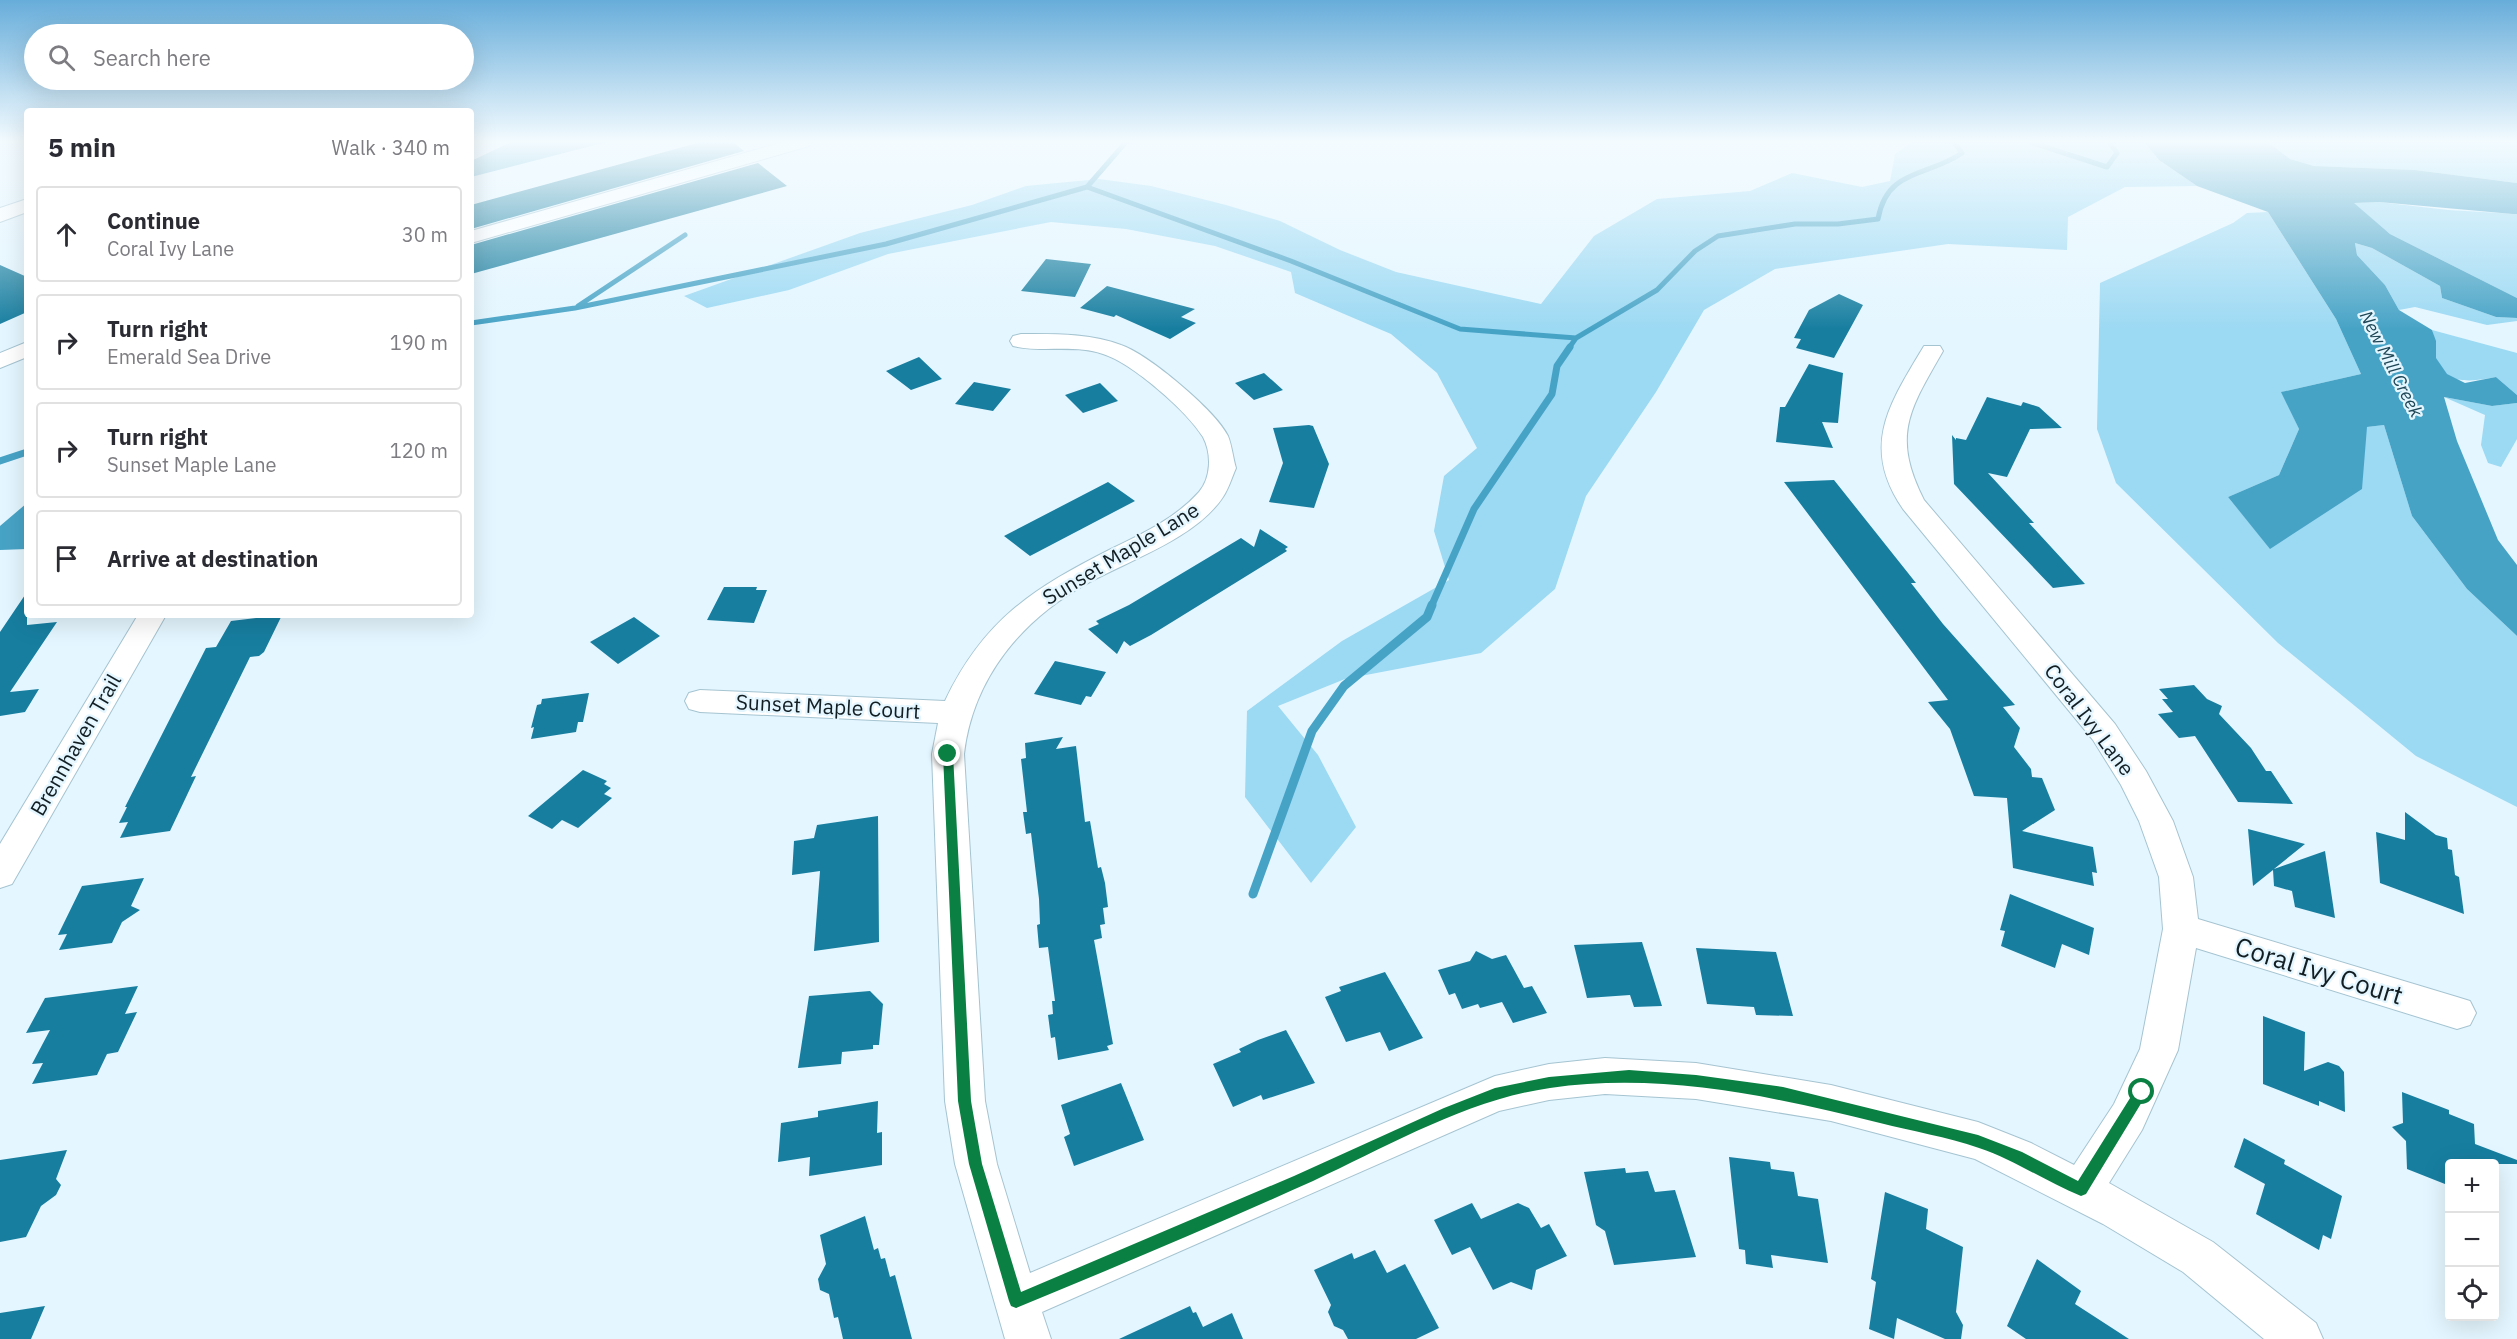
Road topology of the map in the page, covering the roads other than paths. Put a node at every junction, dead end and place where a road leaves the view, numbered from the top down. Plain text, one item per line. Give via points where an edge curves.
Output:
1 (585, 204) edge
2 (24, 205) edge
3 (0, 215) edge
4 (474, 236) edge
5 (1021, 341) dead end
6 (24, 350) edge
7 (1932, 351) dead end
8 (0, 361) edge
9 (150, 618) edge
10 (700, 701) dead end
11 (955, 712) junction
12 (0, 874) edge
13 (2181, 929) junction
14 (2457, 1013) dead end
15 (2081, 1190) junction
16 (1016, 1301) junction
17 (1028, 1339) edge
18 (2300, 1339) edge

1 - 4 street
2 - 3 street
5 - 11 street, Sunset Maple Lane via 1094,345 1122,352 1210,427 1223,449 1224,473 1212,497 1187,518 1050,594 1017,622 976,673
6 - 8 street
7 - 13 street, Coral Ivy Lane via 1894,423 1891,441 1899,482 1912,503 2104,732 2135,780 2156,821 2176,878
9 - 12 street, Brennhaven Trail
10 - 11 street, Sunset Maple Court
11 - 16 street, Sunset Maple Lane via 948,754 965,1101 976,1164
13 - 14 street, Coral Ivy Court
13 - 15 street, Coral Ivy Lane via 2159,1050 2128,1117
15 - 16 street via 1978,1141 1831,1103 1696,1081 1605,1076 1495,1094
15 - 18 street via 2198,1257
16 - 17 street, Sunset Maple Lane

